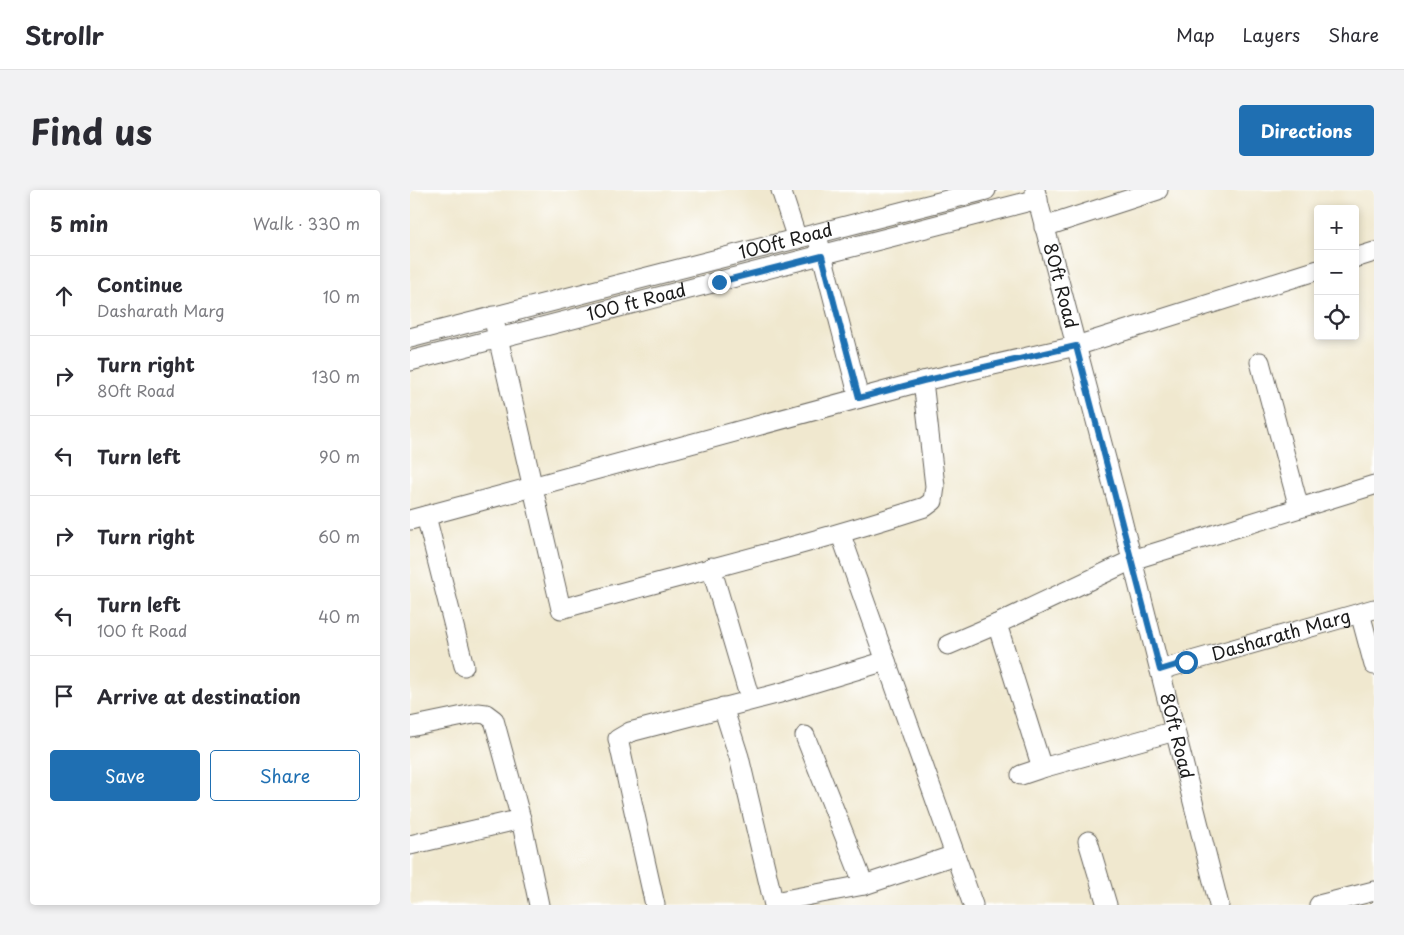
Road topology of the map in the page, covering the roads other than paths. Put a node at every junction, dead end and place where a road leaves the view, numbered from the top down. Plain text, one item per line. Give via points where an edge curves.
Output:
1 (781, 190) edge
2 (986, 190) edge
3 (1149, 191) edge
4 (1037, 194) edge
5 (931, 197) edge
6 (1044, 227) junction
7 (817, 234) junction
8 (798, 239) junction
9 (1374, 252) edge
10 (822, 256) junction
11 (1359, 257) edge
12 (1314, 271) edge
13 (493, 316) junction
14 (410, 338) edge
15 (498, 338) junction
16 (1076, 346) junction
17 (410, 361) edge
18 (1260, 362) dead end
19 (923, 381) junction
20 (859, 398) junction
21 (1374, 485) edge
22 (532, 488) junction
23 (1299, 508) junction
24 (418, 518) edge
25 (841, 535) junction
26 (1132, 560) junction
27 (711, 567) junction
28 (1367, 612) edge
29 (997, 624) junction
30 (948, 645) dead end
31 (886, 661) junction
32 (1374, 665) edge
33 (464, 666) dead end
34 (1160, 670) junction
35 (750, 699) junction
36 (723, 707) junction
37 (410, 727) edge
38 (1175, 731) junction
39 (805, 736) dead end
40 (1042, 768) junction
41 (1021, 775) dead end
42 (521, 819) junction
43 (1088, 840) dead end
44 (410, 845) edge
45 (955, 855) junction
46 (864, 885) junction
47 (1374, 891) edge
48 (774, 904) edge
49 (539, 905) edge
50 (655, 905) edge
51 (974, 905) edge
52 (1107, 905) edge
53 (1219, 905) edge
54 (1318, 905) edge

1 - 8 street
2 - 5 street, 100ft Road
3 - 6 street
4 - 6 street, 80ft Road
4 - 10 street, 100 ft Road
5 - 7 street, 100ft Road
6 - 16 street, 80ft Road
7 - 8 street, 100ft Road
7 - 10 street
8 - 13 street, 100ft Road
9 - 11 street
10 - 15 street, 100 ft Road
10 - 20 street
12 - 16 street
13 - 14 street, 100ft Road
13 - 15 street
15 - 17 street, 100 ft Road
15 - 22 street
16 - 19 street
16 - 26 street, 80ft Road
18 - 23 street
19 - 20 street
19 - 25 street via 935,486 933,501 925,508
20 - 22 street
21 - 23 street
22 - 24 street
22 - 27 street via 561,609
23 - 26 street
24 - 33 street
25 - 27 street
25 - 31 street
26 - 29 street
26 - 34 street, 80ft Road
27 - 35 street
28 - 32 street
28 - 34 street, Dasharath Marg
29 - 30 street
29 - 40 street
31 - 35 street
31 - 45 street
34 - 38 street, 80ft Road
35 - 36 street
36 - 48 street via 739,756
36 - 50 street via 630,732 618,739
37 - 42 street via 478,713 494,720
38 - 40 street
38 - 53 street, 80ft Road
39 - 46 street
40 - 41 street
42 - 44 street
42 - 49 street
43 - 52 street
45 - 46 street
45 - 51 street
46 - 48 street
47 - 54 street

